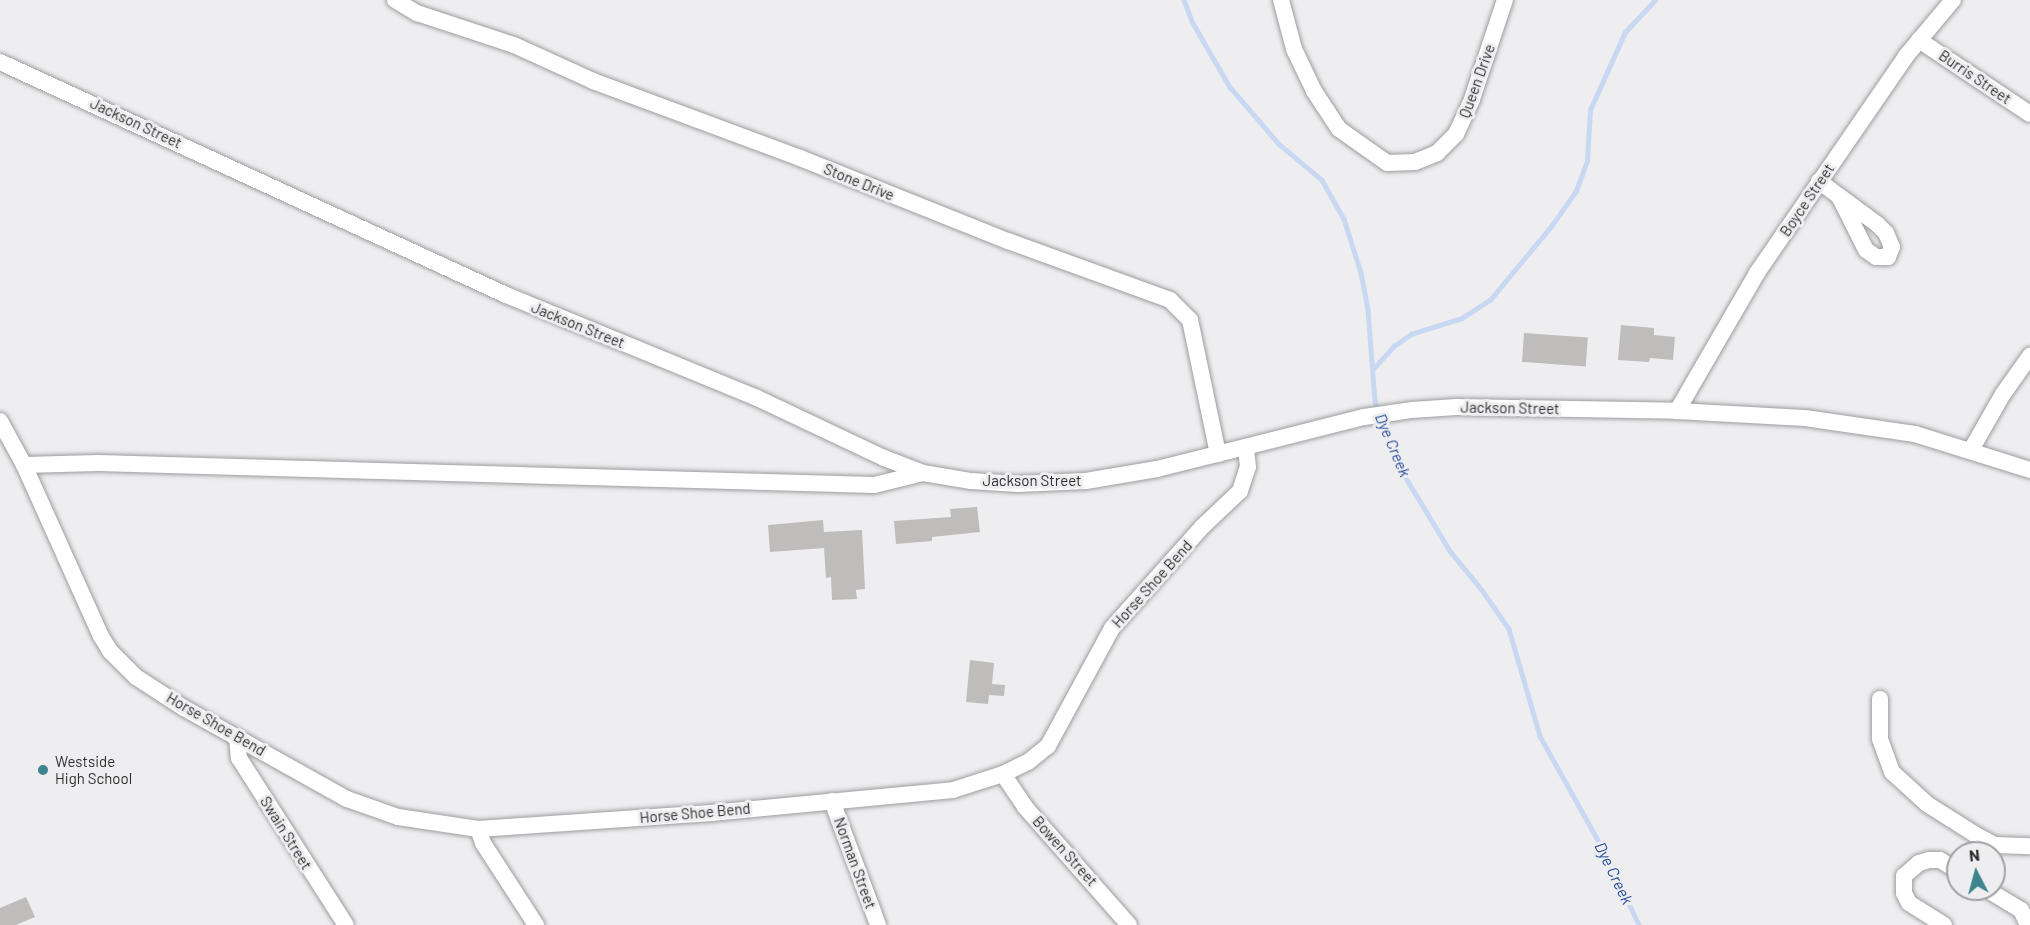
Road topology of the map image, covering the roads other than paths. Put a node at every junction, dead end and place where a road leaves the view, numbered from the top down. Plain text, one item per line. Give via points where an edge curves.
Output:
1 (395, 0) edge
2 (1281, 0) edge
3 (1505, 0) edge
4 (1953, 0) edge
5 (1919, 40) junction
6 (0, 62) edge
7 (2030, 114) edge
8 (1819, 181) junction
9 (1839, 196) dead end
10 (2030, 356) edge
11 (1677, 411) junction
12 (0, 421) edge
13 (1246, 447) junction
14 (1971, 450) junction
15 (1218, 454) junction
16 (24, 465) junction
17 (2030, 470) edge
18 (923, 473) junction
19 (1880, 699) dead end
20 (237, 737) junction
21 (1003, 774) junction
22 (832, 801) junction
23 (478, 829) junction
24 (2030, 846) edge
25 (1946, 864) edge
26 (2006, 901) edge
27 (345, 925) edge
28 (536, 925) edge
29 (878, 925) edge
30 (1129, 925) edge
31 (1944, 925) edge
32 (2028, 925) edge

1 - 15 street, Stone Drive via 417,13 514,45 593,81 1170,300 1190,320
2 - 3 street, Queen Drive via 1294,49 1314,91 1340,129 1387,163 1415,162 1437,153 1456,134 1472,99
4 - 5 street, Boyce Street
5 - 7 street, Burris Street
5 - 8 street, Boyce Street
6 - 18 street, Jackson Street via 506,295 755,397
8 - 9 street
8 - 11 street, Boyce Street via 1757,273
10 - 14 street
11 - 13 street, Jackson Street via 1529,407 1412,410 1364,417
11 - 14 street, Jackson Street via 1854,423
12 - 16 street, Horse Shoe Bend
13 - 15 street, Jackson Street
13 - 21 street, Horse Shoe Bend via 1248,467 1240,491 1202,527 1112,628 1048,746 1028,762
14 - 17 street, Jackson Street
15 - 18 street, Jackson Street via 1086,481 1018,484
16 - 18 street via 98,463 874,485
16 - 20 street, Horse Shoe Bend via 110,651 136,677
19 - 24 street via 1880,739 1892,771 1927,804 1976,835 1995,845
20 - 23 street, Horse Shoe Bend via 347,799 398,817
20 - 27 street, Swain Street via 239,758
21 - 22 street, Horse Shoe Bend via 953,790
21 - 30 street, Bowen Street via 1025,807
22 - 23 street, Horse Shoe Bend
22 - 29 street, Norman Street
23 - 28 street
25 - 31 street via 1929,860 1904,876 1904,893 1909,903
26 - 32 street via 2021,910

